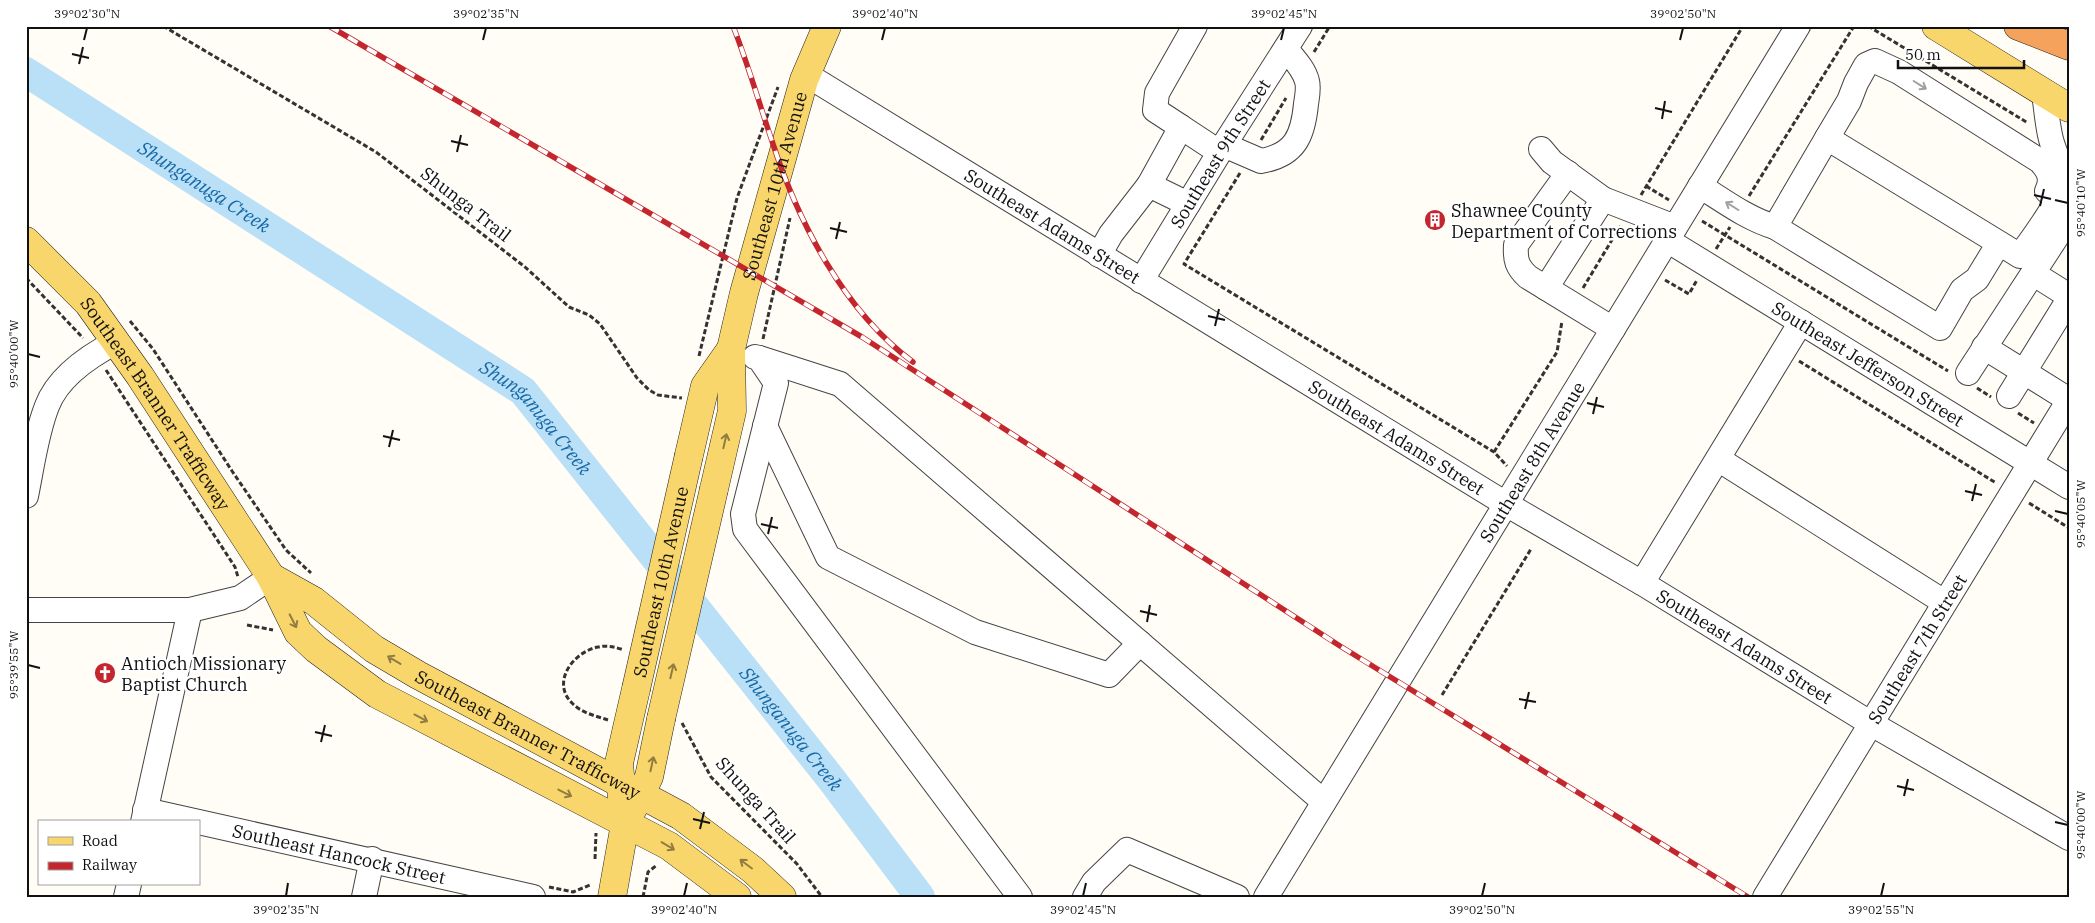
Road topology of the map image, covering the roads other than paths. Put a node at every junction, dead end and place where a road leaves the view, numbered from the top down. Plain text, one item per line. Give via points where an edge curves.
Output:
1 (827, 26) edge
2 (1195, 26) edge
3 (1300, 26) edge
4 (1798, 26) edge
5 (1936, 26) edge
6 (2018, 26) edge
7 (2069, 46) edge
8 (1286, 49) junction
9 (807, 75) junction
10 (2044, 93) junction
11 (2069, 108) edge
12 (1181, 127) junction
13 (1827, 138) junction
14 (1221, 149) junction
15 (1541, 149) dead end
16 (1568, 173) junction
17 (1149, 185) junction
18 (1700, 186) junction
19 (1603, 199) junction
20 (1188, 204) junction
21 (2069, 218) edge
22 (2045, 219) junction
23 (1676, 226) junction
24 (1775, 227) junction
25 (26, 241) edge
26 (1999, 243) junction
27 (1099, 255) junction
28 (2034, 274) junction
29 (1141, 281) junction
30 (1546, 288) junction
31 (2069, 298) edge
32 (1801, 322) junction
33 (1613, 329) junction
34 (113, 338) junction
35 (1984, 347) junction
36 (731, 349) junction
37 (759, 358) junction
38 (2024, 372) junction
39 (1965, 378) road end
40 (2069, 400) edge
41 (2007, 403) road end
42 (765, 426) junction
43 (1718, 459) junction
44 (2030, 464) junction
45 (2069, 487) edge
46 (26, 496) edge
47 (1506, 504) junction
48 (271, 577) junction
49 (1642, 584) junction
50 (1944, 602) junction
51 (26, 610) edge
52 (190, 610) junction
53 (1140, 643) junction
54 (1870, 723) junction
55 (631, 789) junction
56 (1324, 802) junction
57 (144, 816) edge
58 (165, 820) edge
59 (624, 824) junction
60 (200, 827) edge
61 (2069, 838) edge
62 (372, 860) junction
63 (491, 892) edge
64 (528, 896) edge
65 (364, 897) edge
66 (612, 897) edge
67 (738, 897) edge
68 (782, 897) edge
69 (1020, 897) edge
70 (1085, 897) edge
71 (1237, 897) edge
72 (1266, 897) edge
73 (1765, 897) edge

1 - 9 main road, Southeast 10th Avenue
2 - 12 street via 1156,93 1154,102 1155,110
3 - 8 street, Southeast 9th Street
4 - 18 street, Southeast 8th Avenue
5 - 10 main road
6 - 7 highway
8 - 14 street, Southeast 9th Street
8 - 14 street via 1308,83 1304,125 1295,142 1285,154 1261,161
9 - 27 street, Southeast Adams Street
9 - 36 main road, Southeast 10th Avenue via 780,162
10 - 11 main road
10 - 22 street via 2050,137 2062,181 2062,189
12 - 14 street
12 - 17 street
13 -> 22 street via 1866,65 1875,61 1899,72 2040,161 2049,171 2050,184 2042,201
13 - 24 street
13 - 26 street
14 - 20 street, Southeast 9th Street
15 - 16 street, Southeast Jefferson Street
16 - 19 street, Southeast Jefferson Street
16 - 30 street via 1516,245 1515,258 1521,271
17 - 20 street
17 - 27 street
18 - 23 street, Southeast 8th Avenue
24 -> 18 street via 1740,211
19 - 23 street, Southeast Jefferson Street
19 - 30 street
20 - 29 street, Southeast 9th Street
21 - 28 street
22 - 26 street via 2020,256
23 - 32 street, Southeast Jefferson Street via 1707,265
23 - 33 street, Southeast 8th Avenue
24 - 26 street via 1940,328 1962,290 1977,279
25 - 34 main road, Southeast Branner Trafficway via 88,303
27 - 29 street, Southeast Adams Street
28 - 31 street
28 - 35 street
29 - 47 street, Southeast Adams Street
30 - 33 street
31 - 38 street
32 - 43 street
32 - 44 street, Southeast Jefferson Street
33 - 47 street, Southeast 8th Avenue
34 - 46 street via 65,379 47,405
34 - 48 main road, Southeast Branner Trafficway
35 - 38 street
35 - 39 street
36 - 37 street
55 -> 36 main road, Southeast 10th Avenue, bridge via 648,777 670,718 732,411
36 - 55 main road, Southeast 10th Avenue, bridge via 705,386 689,455 619,763
37 - 42 street via 776,383
37 - 53 street via 840,384
38 - 40 street
38 - 41 street
40 - 44 street, Southeast 7th Street
42 - 53 street via 828,557 975,632 1109,675
42 - 69 street via 743,514 749,537
43 - 49 street
43 - 50 street
44 - 45 street, Southeast Jefferson Street
44 - 50 street, Southeast 7th Street
47 - 49 street, Southeast Adams Street
47 - 56 street, Southeast 8th Avenue
48 - 52 street via 240,598
55 -> 48 main road, Southeast Branner Trafficway via 418,675 360,638 314,601
48 -> 59 main road, Southeast Branner Trafficway via 298,632 356,680
49 - 54 street, Southeast Adams Street
50 - 54 street, Southeast 7th Street
51 - 52 street
52 - 57 street
53 - 56 street
54 - 61 street, Southeast Adams Street
54 - 73 street, Southeast 7th Street
55 - 59 main road, Southeast 10th Avenue
68 -> 55 main road, Southeast Branner Trafficway via 753,870 681,816
56 - 72 street, Southeast 8th Avenue
57 - 58 street, Southeast Hancock Street
59 - 66 main road, Southeast 10th Avenue
59 -> 67 main road, Southeast Branner Trafficway via 669,846
60 - 62 street, Southeast Hancock Street
62 - 63 street, Southeast Hancock Street
62 - 65 street
63 - 64 street, Southeast Hancock Street
70 - 71 street via 1094,882 1127,850

